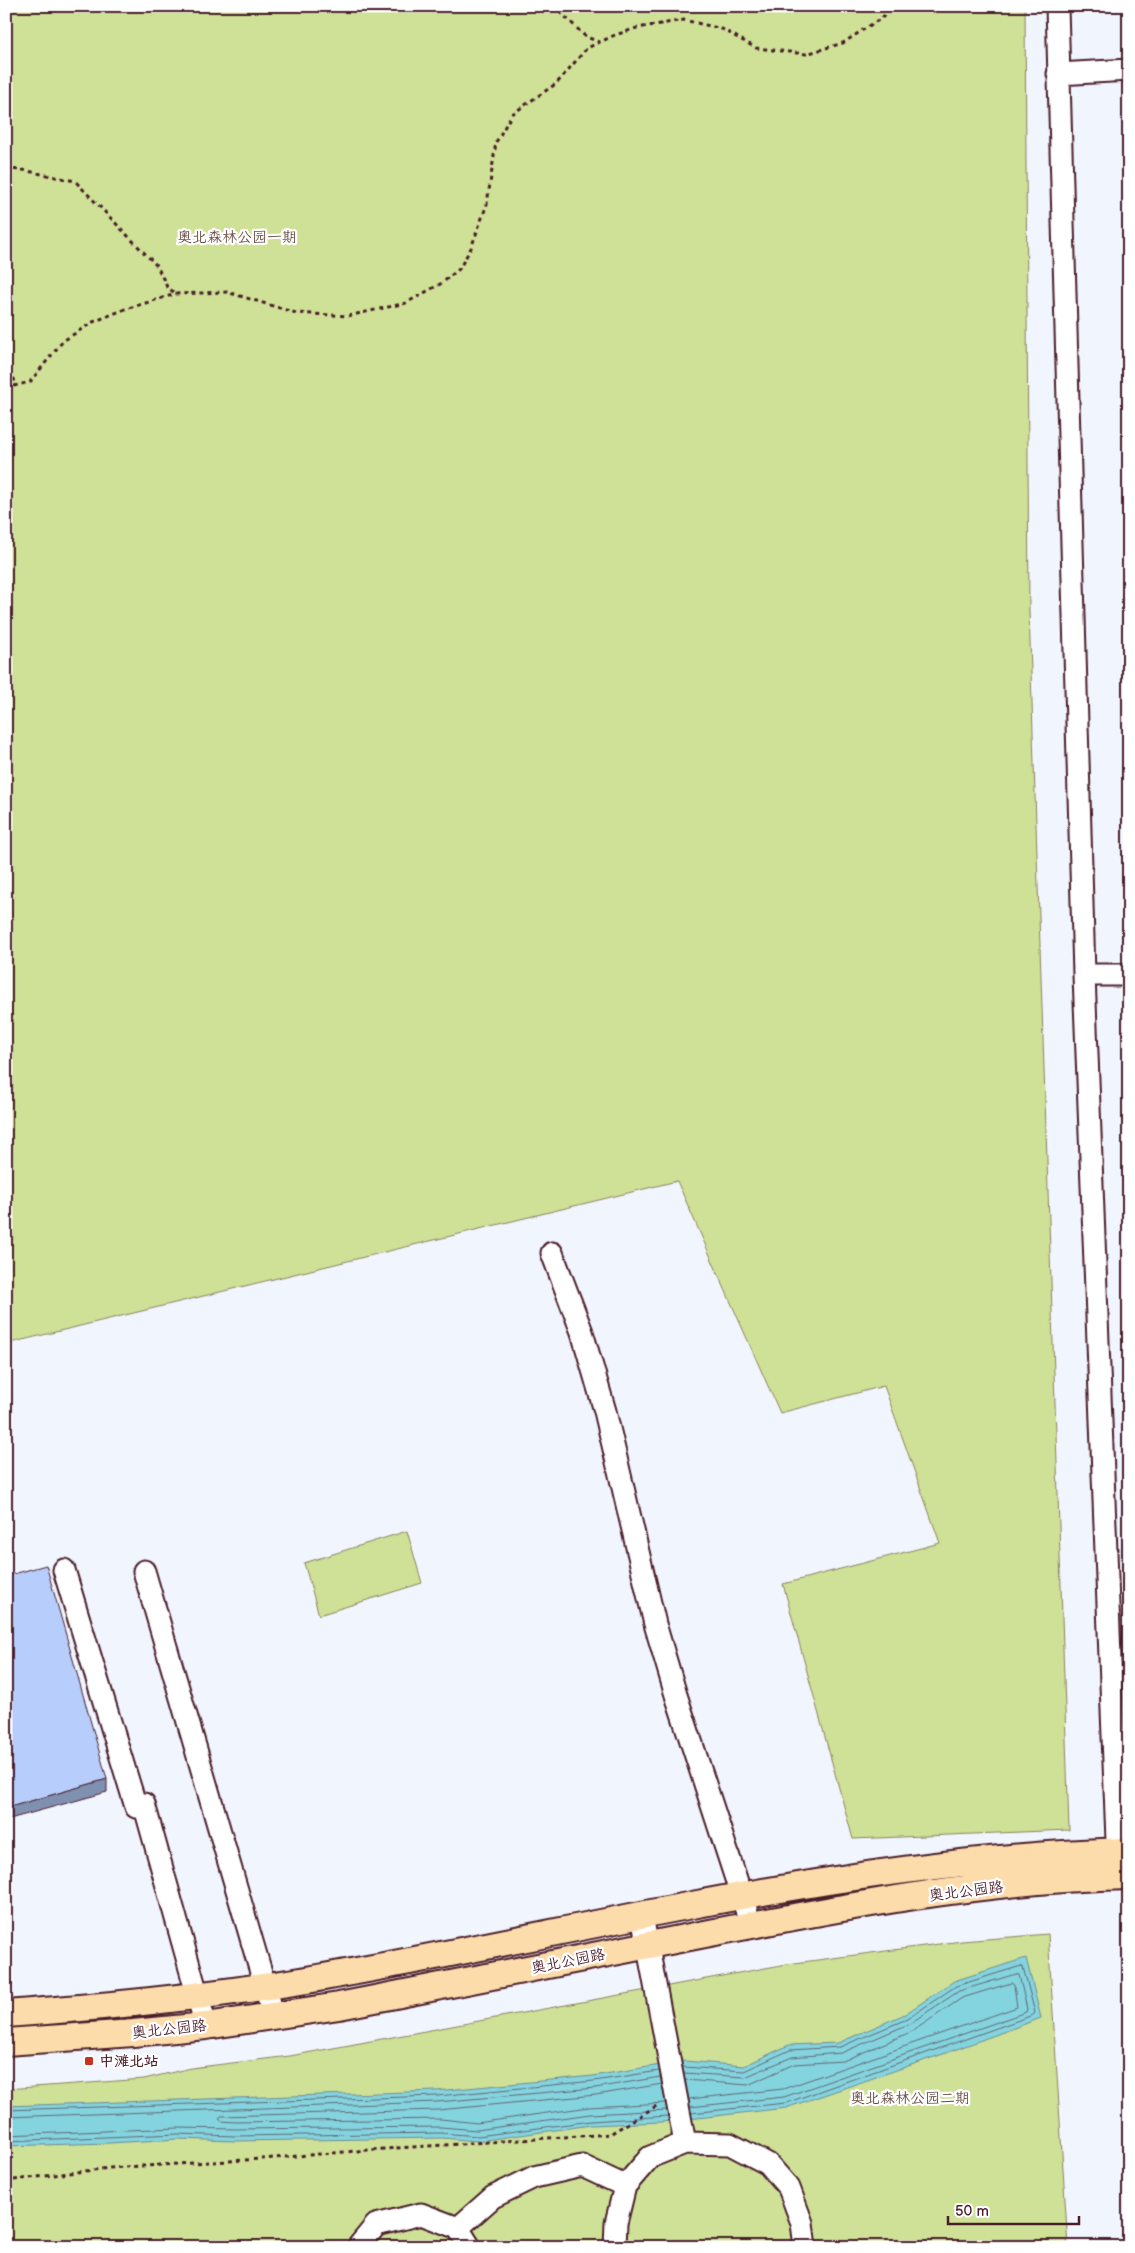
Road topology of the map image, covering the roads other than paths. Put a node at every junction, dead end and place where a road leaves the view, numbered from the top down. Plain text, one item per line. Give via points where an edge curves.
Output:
1 (1056, 6) edge
2 (1129, 70) edge
3 (1058, 74) junction
4 (1084, 974) junction
5 (1129, 974) edge
6 (552, 1253) dead end
7 (64, 1570) dead end
8 (144, 1571) dead end
9 (1124, 1864) edge
10 (742, 1897) junction
11 (642, 1916) junction
12 (751, 1925) junction
13 (648, 1946) junction
14 (266, 1986) junction
15 (198, 1996) junction
16 (6, 2014) edge
17 (274, 2017) junction
18 (206, 2026) junction
19 (6, 2042) edge
20 (685, 2143) junction
21 (625, 2186) junction
22 (458, 2228) junction
23 (358, 2247) edge
24 (470, 2247) edge
25 (615, 2247) edge
26 (805, 2247) edge

1 - 3 street
2 - 3 street
3 - 4 street
4 - 5 street
4 - 9 street
6 - 10 street via 582,1332 658,1632
7 - 15 street via 136,1807 144,1804
8 - 14 street
9 - 10 main road, 奥北公园路 via 973,1862
9 - 12 main road, 奥北公园路 via 1044,1881 912,1898
10 - 11 main road, 奥北公园路
10 - 12 street
11 - 13 street
11 - 14 main road, 奥北公园路
12 - 13 main road, 奥北公园路
13 - 17 main road, 奥北公园路
13 - 20 street
14 - 15 main road, 奥北公园路
14 - 17 street
15 - 16 main road, 奥北公园路
15 - 18 street
17 - 18 main road, 奥北公园路
18 - 19 main road, 奥北公园路
20 - 21 street via 650,2157
20 - 26 street via 730,2144 768,2164 789,2188 802,2223
21 - 22 street via 582,2166 534,2177 493,2197
21 - 25 street via 616,2222
22 - 23 street via 421,2214 376,2225
22 - 24 street

